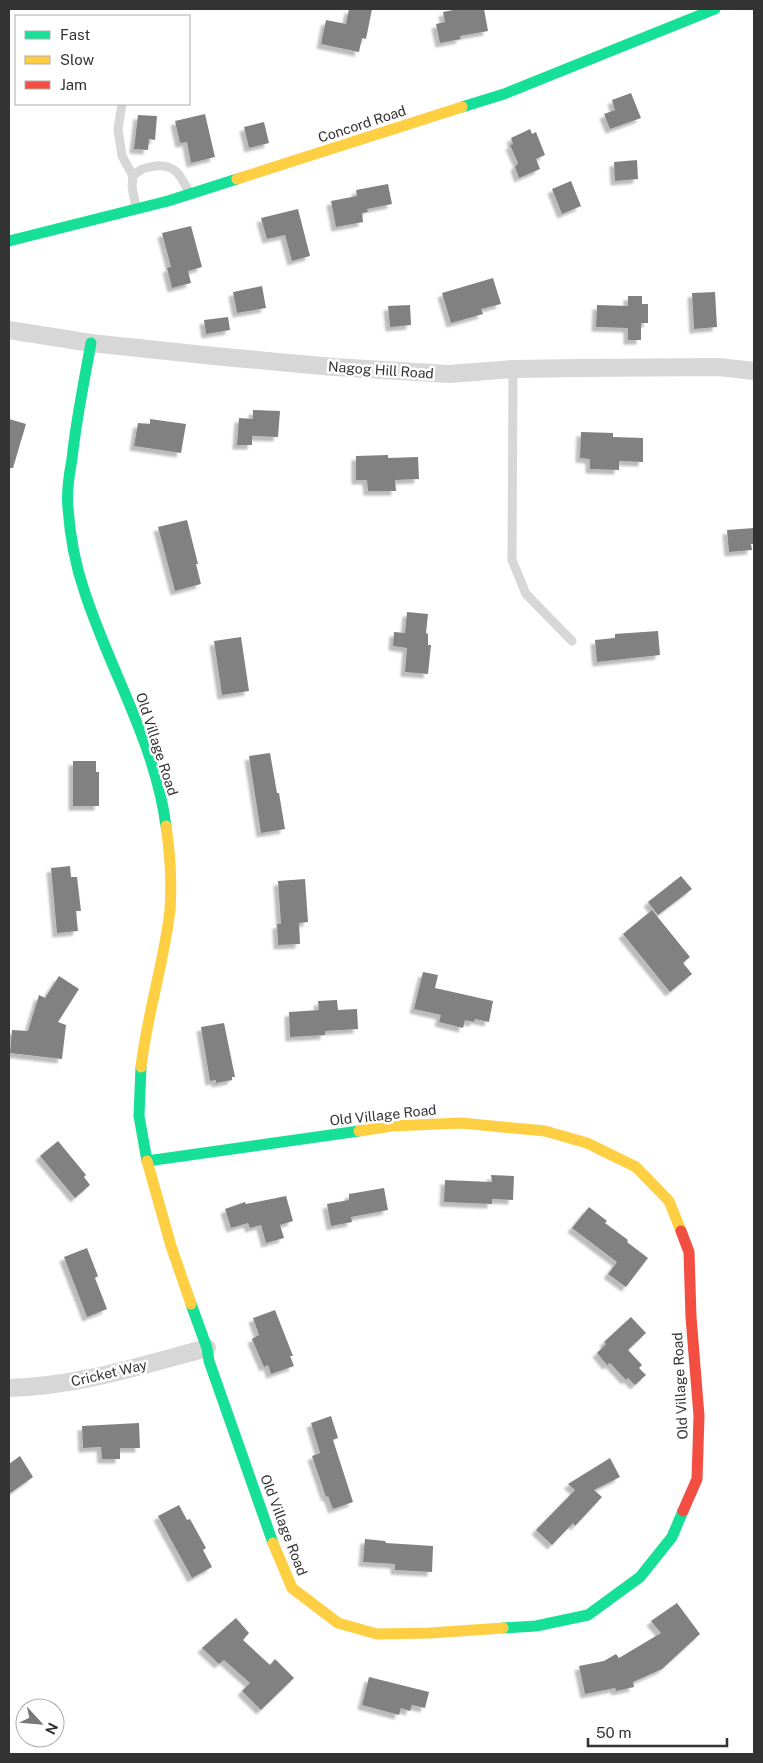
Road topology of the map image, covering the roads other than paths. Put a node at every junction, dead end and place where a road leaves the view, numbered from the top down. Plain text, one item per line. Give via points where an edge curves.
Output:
1 (715, 9) edge
2 (122, 105) edge
3 (133, 176) junction
4 (190, 194) junction
5 (136, 209) junction
6 (9, 241) edge
7 (9, 330) edge
8 (91, 343) junction
9 (513, 370) junction
10 (754, 371) edge
11 (572, 641) dead end
12 (147, 1161) junction
13 (207, 1348) junction
14 (9, 1388) edge

1 - 4 street, Concord Road via 504,94
2 - 3 lane via 118,129 122,156
3 - 4 lane via 143,168 171,167 180,175
3 - 5 lane
4 - 5 street, Concord Road
5 - 6 street, Concord Road
7 - 8 street, Nagog Hill Road
8 - 9 street, Nagog Hill Road via 344,368 449,374
8 - 12 street, Old Village Road via 76,417 69,479 72,538 83,587 140,730 167,828 170,907 139,1068 141,1141
9 - 10 street, Nagog Hill Road via 719,367
9 - 11 lane via 512,560 526,594
12 - 13 street, Old Village Road via 171,1246
12 - 13 street, Old Village Road via 392,1126 461,1123 545,1131 586,1143 636,1167 669,1202 689,1252 699,1416 697,1479 672,1537 640,1577 588,1615 536,1626 376,1634 338,1623 292,1588 250,1482
13 - 14 street, Cricket Way via 71,1383

